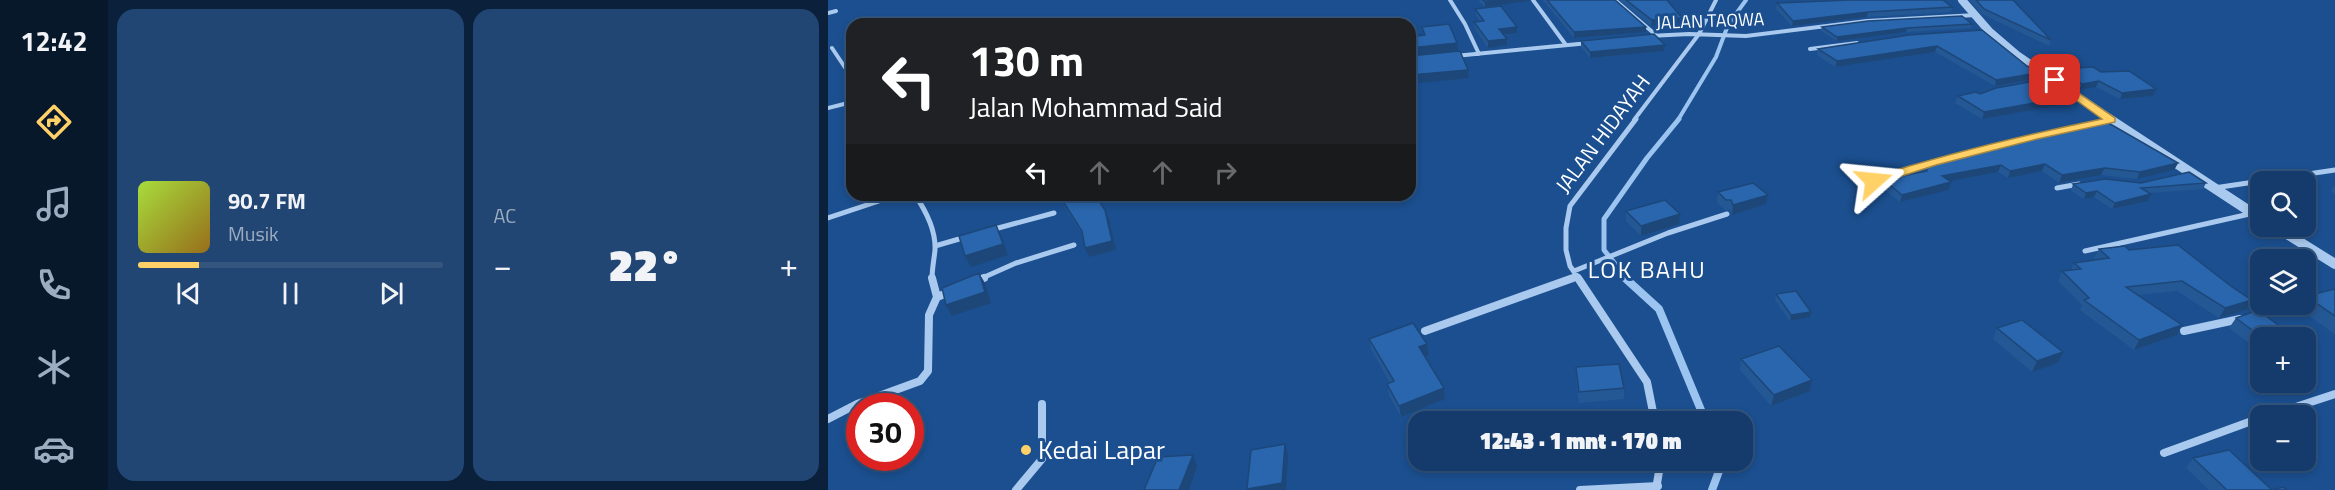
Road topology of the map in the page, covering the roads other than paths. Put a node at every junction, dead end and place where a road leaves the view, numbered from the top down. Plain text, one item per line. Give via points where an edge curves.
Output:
1 (1450, 0) edge
2 (1533, 0) edge
3 (1615, 0) edge
4 (1716, 0) edge
5 (1962, 0) edge
6 (836, 11) dead end
7 (828, 13) edge
8 (1976, 15) junction
9 (1989, 31) junction
10 (1978, 32) edge
11 (1699, 34) junction
12 (1656, 35) junction
13 (1643, 37) edge
14 (1599, 42) edge
15 (1864, 42) edge
16 (1566, 45) junction
17 (832, 48) dead end
18 (1810, 49) dead end
19 (1479, 54) junction
20 (1444, 57) edge
21 (846, 69) edge
22 (2055, 80) junction
23 (2043, 82) edge
24 (846, 104) edge
25 (828, 108) edge
26 (2111, 120) junction
27 (2100, 123) edge
28 (2079, 127) edge
29 (2335, 170) edge
30 (2188, 172) junction
31 (2178, 174) edge
32 (1874, 181) dead end
33 (2091, 182) edge
34 (2057, 188) dead end
35 (2213, 188) junction
36 (879, 201) edge
37 (918, 201) edge
38 (2250, 212) edge
39 (1054, 213) dead end
40 (1727, 214) dead end
41 (2250, 217) edge
42 (828, 218) edge
43 (2292, 237) edge
44 (1074, 245) dead end
45 (935, 246) junction
46 (2085, 251) dead end
47 (2335, 264) edge
48 (1575, 273) junction
49 (967, 284) edge
50 (957, 289) edge
51 (937, 297) junction
52 (2251, 315) edge
53 (1425, 330) dead end
54 (2184, 332) edge
55 (2335, 394) edge
56 (1042, 404) dead end
57 (2302, 405) edge
58 (1653, 411) edge
59 (828, 419) edge
60 (2250, 422) edge
61 (2164, 453) dead end
62 (1659, 471) edge
63 (1657, 488) edge
64 (1016, 490) edge
65 (1580, 490) edge

1 - 19 street
2 - 16 street
3 - 12 street
4 - 11 street, JALAN HIDAYAH
5 - 8 street
6 - 7 street
8 - 9 street
8 - 11 street, JALAN TAQWA via 1866,21 1734,36
9 - 10 street
9 - 22 street
11 - 12 street, JALAN TAQWA
11 - 48 street, JALAN HIDAYAH via 1570,206 1564,248
12 - 13 street, JALAN TAQWA
14 - 16 street
15 - 18 street
16 - 19 street
17 - 21 street
19 - 20 street
22 - 23 street
22 - 26 street
24 - 25 street
26 - 27 street
26 - 30 street
28 - 32 street
29 - 35 street
30 - 31 street
30 - 35 street
33 - 34 street
35 - 38 street
36 - 42 street
37 - 45 street via 931,224
39 - 45 street
40 - 48 street via 1659,234
41 - 46 street
43 - 47 street
44 - 49 street
45 - 51 street via 930,279
48 - 53 street
48 - 58 street, JALAN HIDAYAH via 1647,382
50 - 51 street
51 - 59 street via 929,315 928,371 920,381
52 - 54 street
55 - 57 street
56 - 64 street via 1042,459
60 - 61 street
62 - 63 street
63 - 65 street

